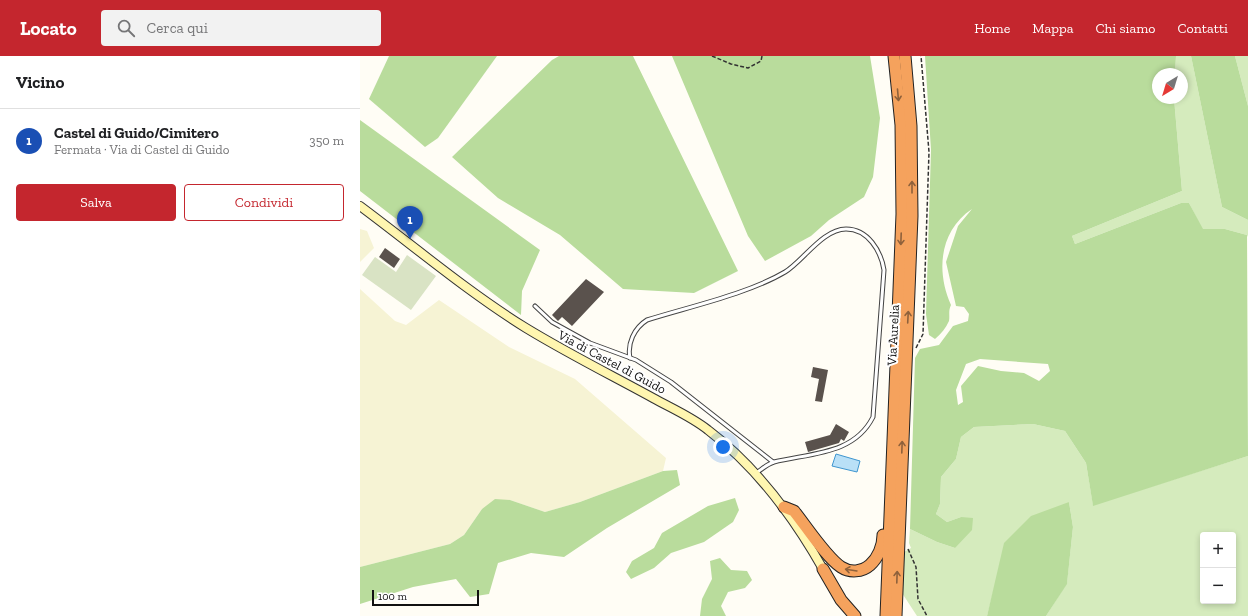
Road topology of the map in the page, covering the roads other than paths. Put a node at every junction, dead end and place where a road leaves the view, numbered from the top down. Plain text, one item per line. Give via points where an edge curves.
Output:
1 (894, 56) edge
2 (905, 56) edge
3 (360, 206) edge
4 (535, 306) dead end
5 (630, 358) junction
6 (895, 370) junction
7 (773, 462) junction
8 (756, 473) junction
9 (784, 507) junction
10 (823, 569) junction
11 (843, 616) edge
12 (855, 616) edge
13 (886, 616) edge
14 (896, 616) edge

1 -> 6 highway, Via Aurelia via 902,160
14 -> 2 highway, Via Aurelia via 912,216 911,126
3 - 8 street, Via di Castel di Guido via 510,318 708,429
4 - 5 lane via 552,322 590,343
5 - 7 lane via 671,382
5 - 7 lane via 629,344 641,323 750,288 781,274 836,231 847,229 863,234 879,252 884,270 873,417 861,435 848,444 811,456
6 -> 9 highway via 890,380 883,541 876,557 866,568 858,571 842,567 833,560 794,511
6 - 13 highway, Via Aurelia
7 - 8 lane
8 - 9 street, Via di Castel di Guido
9 - 10 street, Via di Castel di Guido
10 - 11 highway
10 - 12 highway via 841,600

